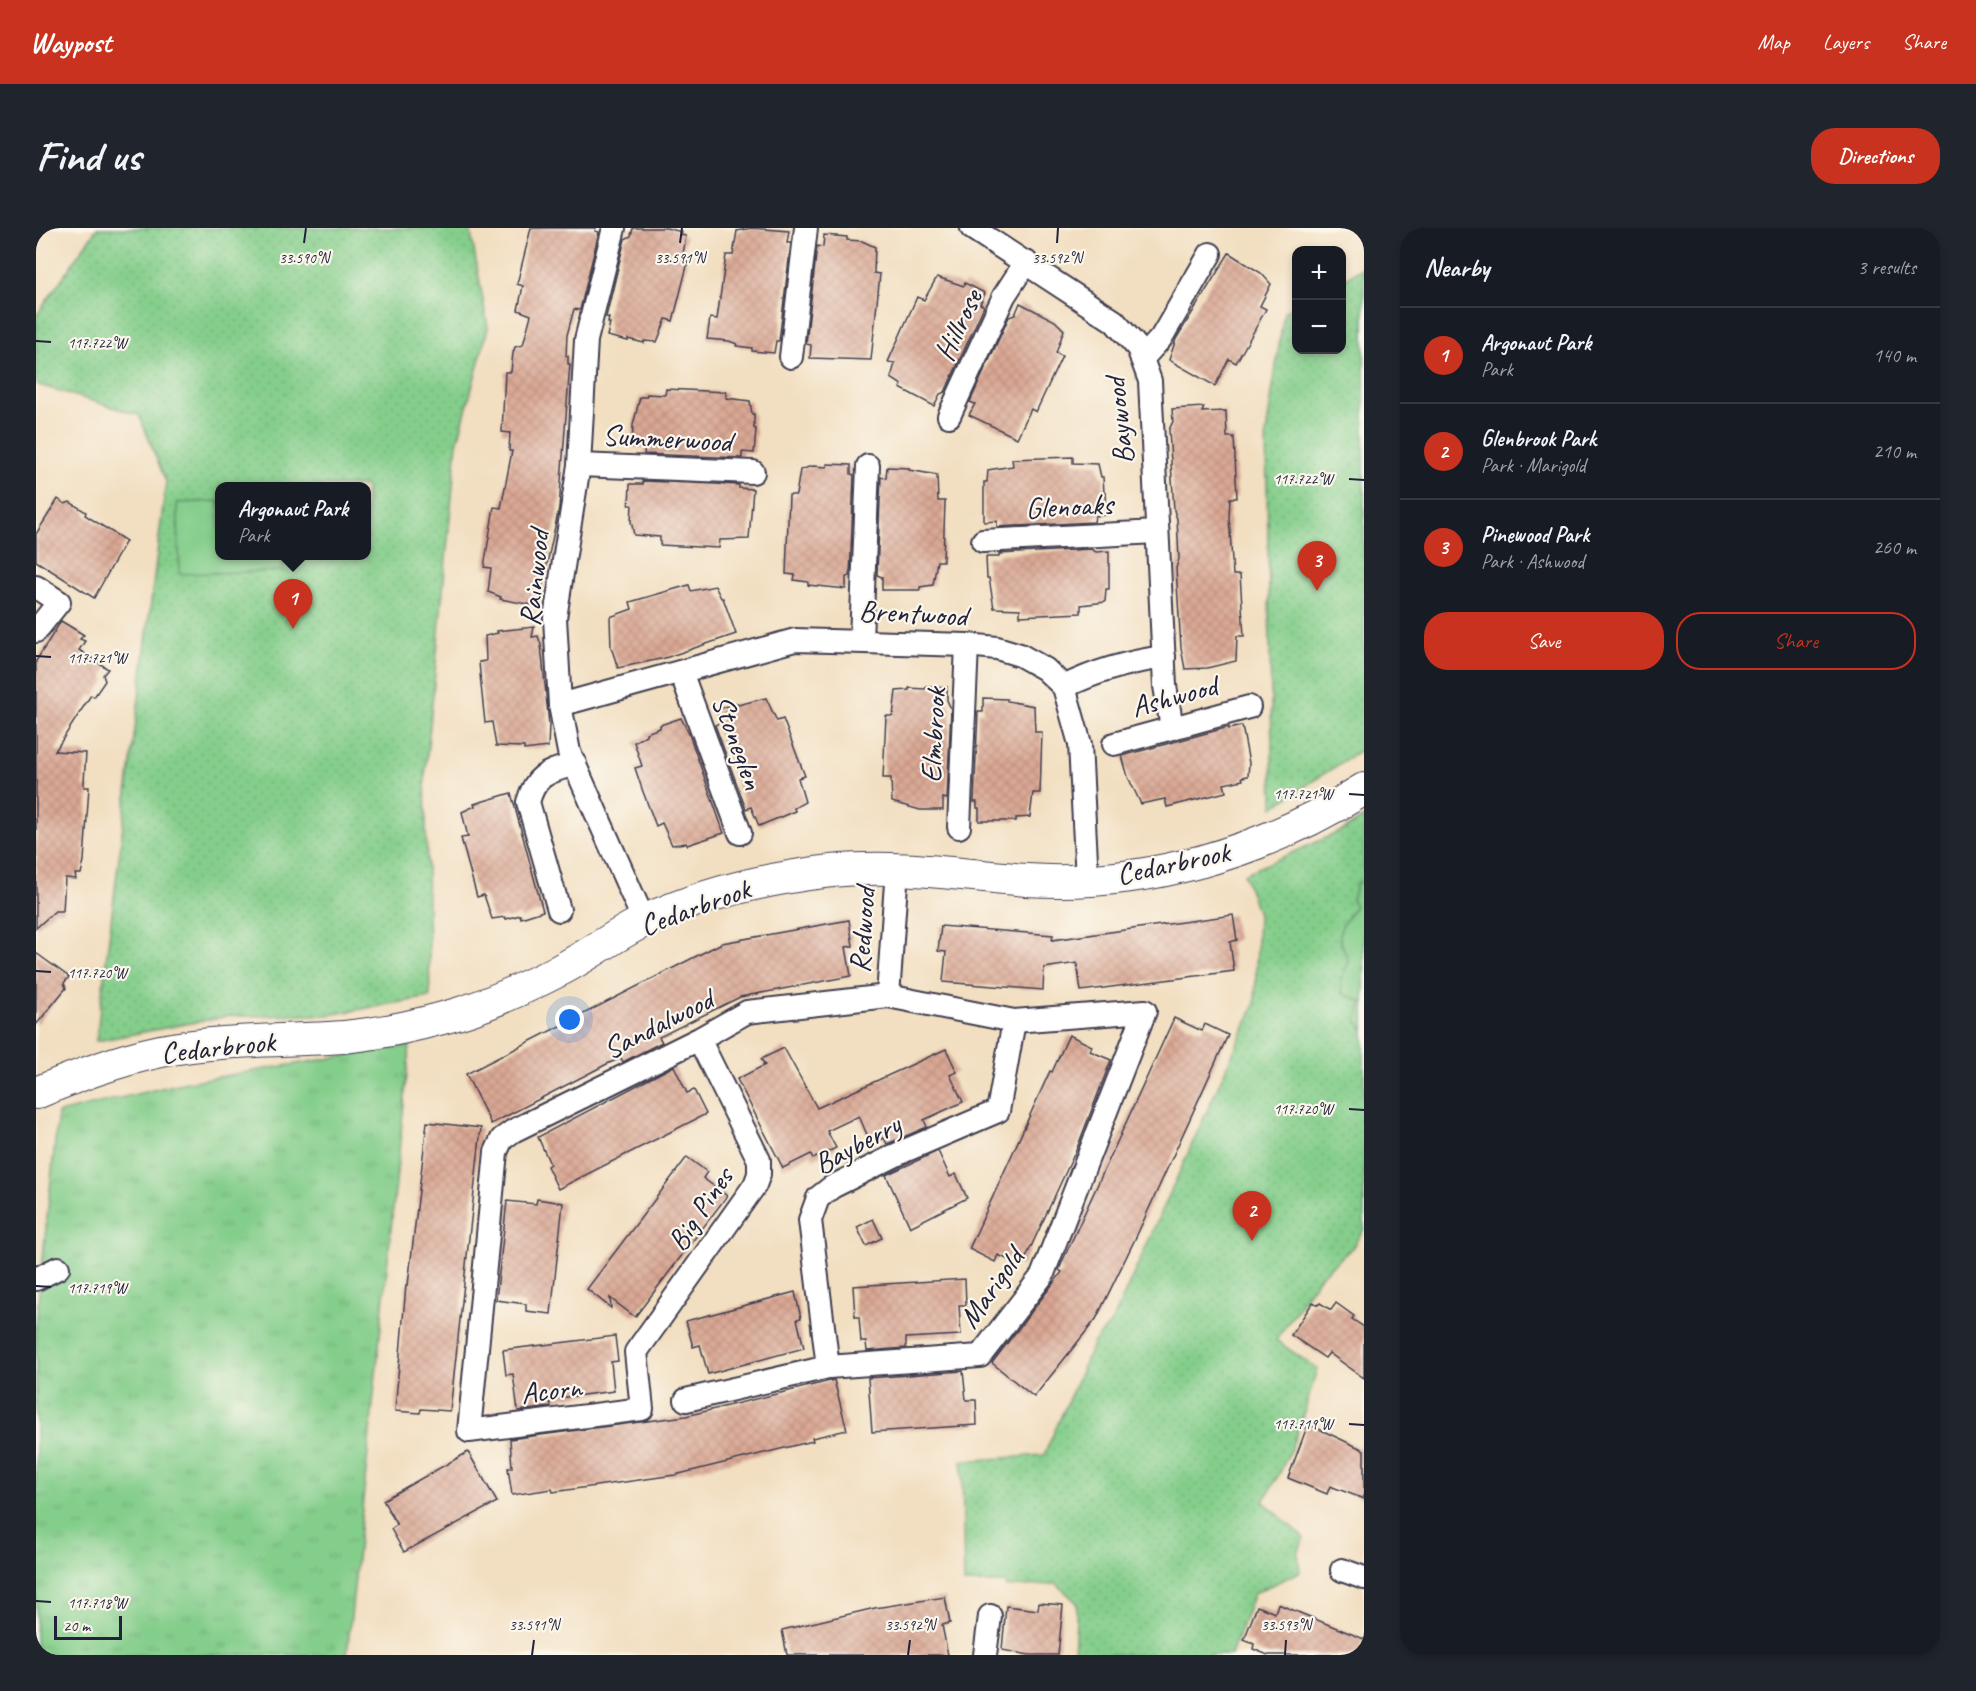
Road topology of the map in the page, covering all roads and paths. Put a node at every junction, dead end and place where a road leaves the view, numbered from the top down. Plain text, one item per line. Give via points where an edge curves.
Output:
1 (614, 228) edge
2 (806, 228) edge
3 (972, 228) edge
4 (1210, 254) dead end
5 (1026, 262) junction
6 (791, 357) dead end
7 (1142, 359) junction
8 (950, 416) dead end
9 (579, 465) junction
10 (868, 466) dead end
11 (753, 472) dead end
12 (1157, 532) junction
13 (983, 541) dead end
14 (36, 587) edge
15 (36, 631) edge
16 (861, 640) junction
17 (967, 645) junction
18 (1164, 657) junction
19 (681, 672) junction
20 (1064, 687) junction
21 (560, 705) junction
22 (1249, 707) dead end
23 (1172, 728) junction
24 (1114, 744) dead end
25 (575, 764) junction
26 (1364, 789) edge
27 (959, 827) dead end
28 (740, 833) dead end
29 (897, 868) junction
30 (1087, 880) junction
31 (559, 910) dead end
32 (644, 921) junction
33 (888, 996) junction
34 (1145, 1011) joint
35 (1014, 1021) junction
36 (699, 1039) junction
37 (36, 1093) edge
38 (58, 1268) dead end
39 (36, 1279) edge
40 (828, 1367) junction
41 (686, 1400) dead end
42 (642, 1409) joint
43 (469, 1431) joint
44 (1342, 1570) dead end
45 (1364, 1578) edge
46 (990, 1616) dead end
47 (985, 1655) edge

1 - 9 street, Rainwood via 586,340
2 - 6 street
3 - 5 street, Baywood
4 - 7 street via 1161,338
5 - 7 street, Baywood via 1114,321 1138,348
5 - 8 street, Hillrose via 1004,296
7 - 12 street, Baywood via 1150,381
9 - 11 street, Summerwood
9 - 21 street, Rainwood via 555,618
10 - 16 street
12 - 13 street, Glenoaks
12 - 18 street, Baywood
14 - 15 street via 59,602
16 - 17 street, Brentwood
16 - 19 street, Brentwood via 795,640
17 - 20 street, Brentwood via 1020,655 1045,669
17 - 27 street, Elmbrook
18 - 20 street via 1092,673
18 - 23 street, Baywood
19 - 21 street, Brentwood
19 - 28 street, Stoneglen
20 - 30 street via 1080,744
21 - 25 street, Rainwood via 565,737
22 - 23 street, Ashwood
23 - 24 street, Ashwood
25 - 31 street via 546,773 533,784 528,802
25 - 32 street, Rainwood
26 - 30 street, Cedarbrook via 1293,830 1226,855
29 - 30 street, Cedarbrook via 1028,880
29 - 32 street, Cedarbrook via 833,871 765,882
29 - 33 street, Redwood
32 - 37 street, Cedarbrook via 560,970 459,1013 360,1035 235,1041 162,1051 86,1072
33 - 35 street, Sandalwood
33 - 36 street, Sandalwood via 747,1012
34 - 35 street, Sandalwood
34 - 40 street, Marigold via 1042,1276 980,1356
35 - 40 street, Bayberry via 998,1111 902,1152 818,1198 810,1220
36 - 42 street, Big Pines via 759,1160 759,1174 636,1352
36 - 43 street, Sandalwood via 502,1139 496,1152
38 - 39 street
40 - 41 street, Marigold
42 - 43 street, Acorn
44 - 45 street
46 - 47 street

